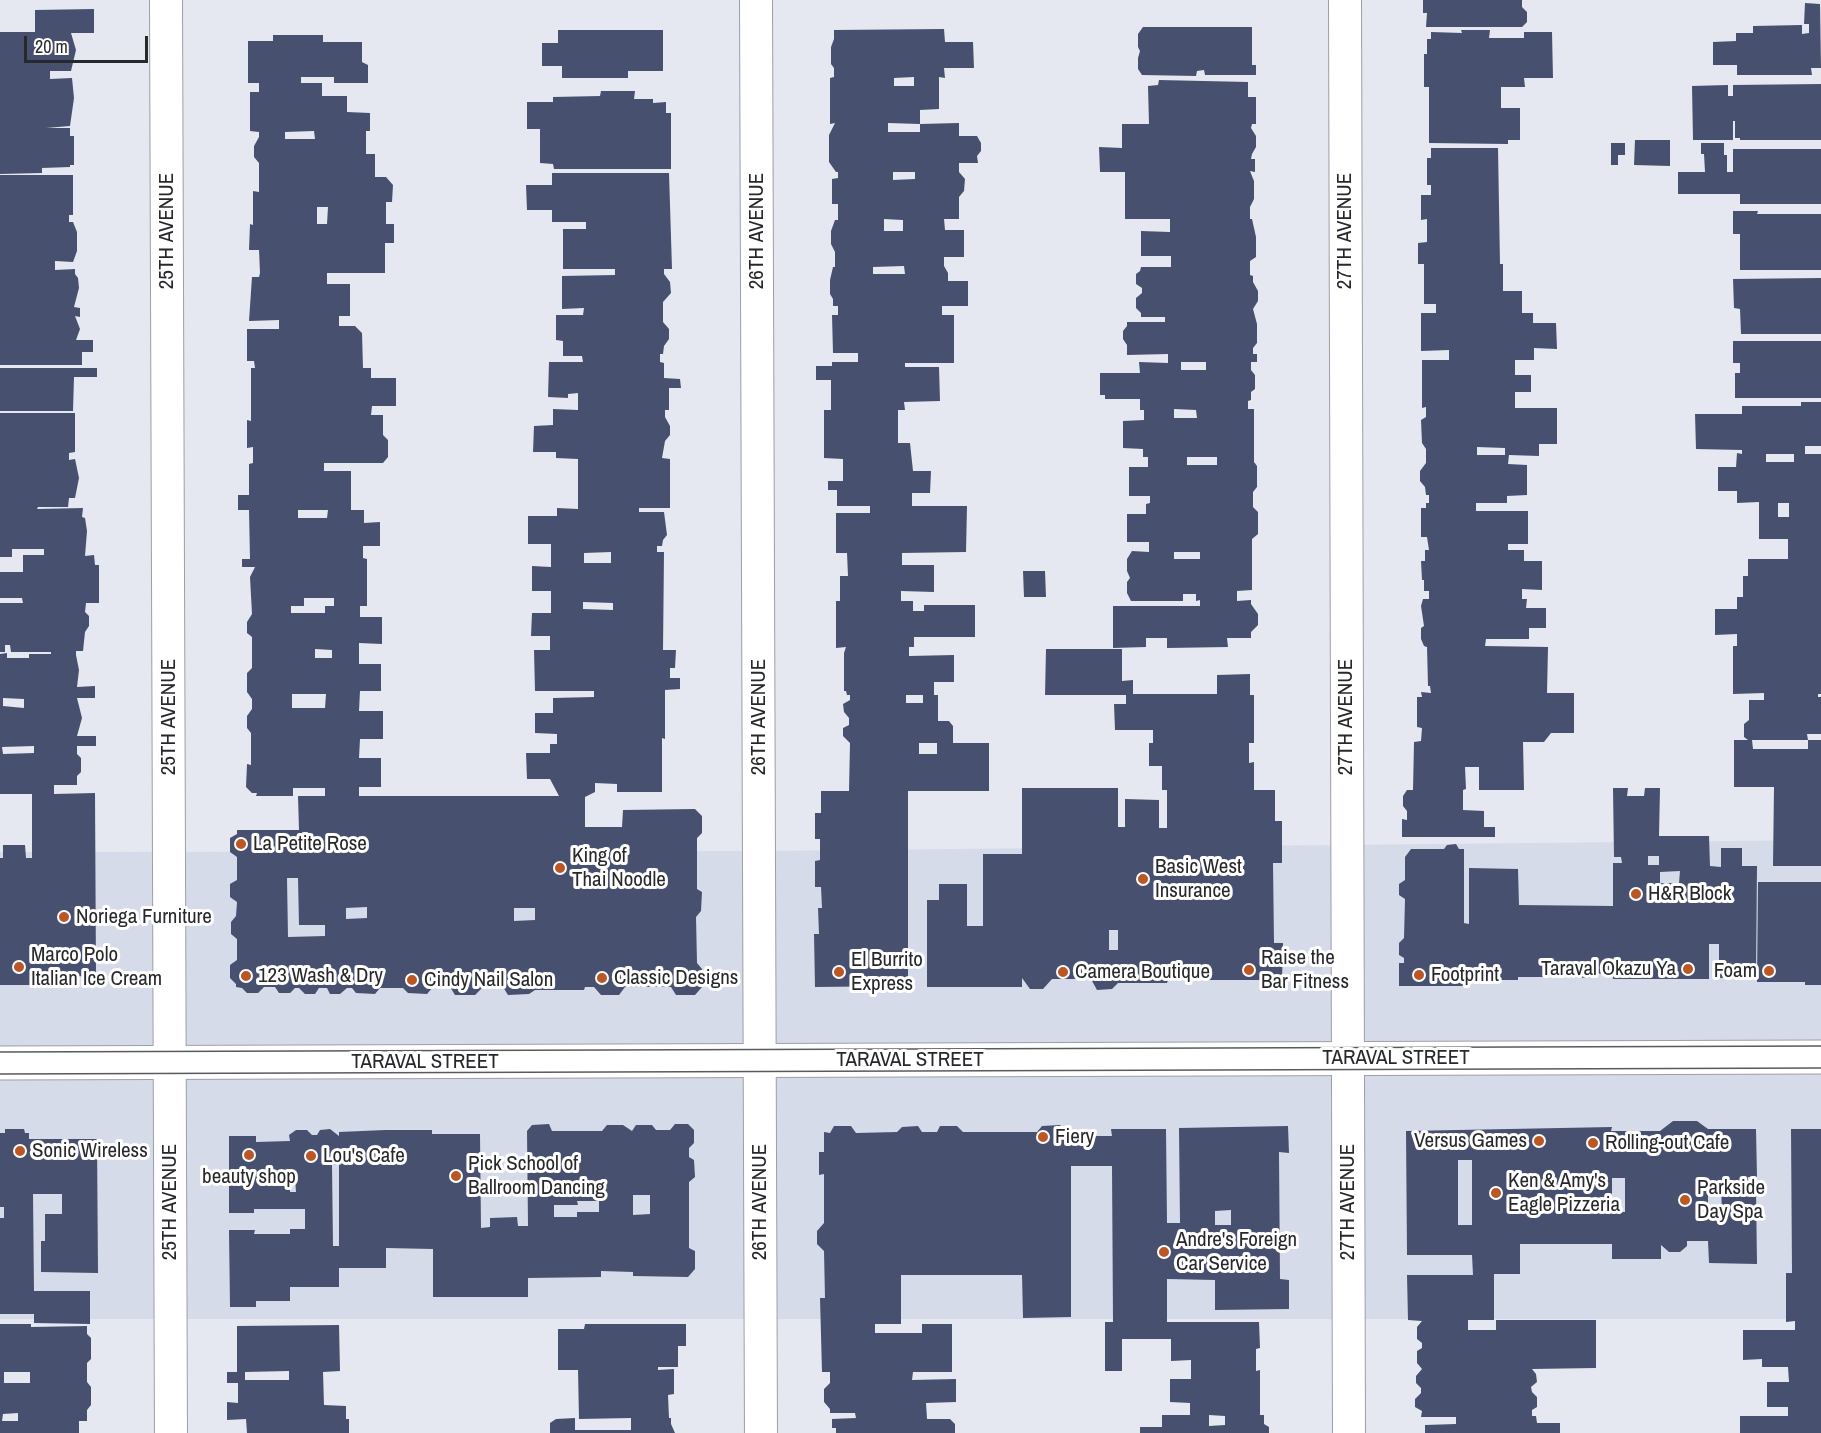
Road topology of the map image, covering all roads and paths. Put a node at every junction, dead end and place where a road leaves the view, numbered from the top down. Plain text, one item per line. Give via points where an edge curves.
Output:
1 (166, 0) edge
2 (756, 0) edge
3 (1345, 0) edge
4 (1821, 1057) edge
5 (1347, 1059) junction
6 (760, 1060) junction
7 (0, 1062) edge
8 (170, 1062) junction
9 (171, 1433) edge
10 (761, 1433) edge
11 (1349, 1433) edge

1 - 8 street, 25TH AVENUE
2 - 6 street, 26TH AVENUE
3 - 5 street, 27TH AVENUE
4 - 5 street, TARAVAL STREET
5 - 6 street, TARAVAL STREET
5 - 11 street, 27TH AVENUE
6 - 8 street, TARAVAL STREET
6 - 10 street, 26TH AVENUE
7 - 8 street, TARAVAL STREET
8 - 9 street, 25TH AVENUE

